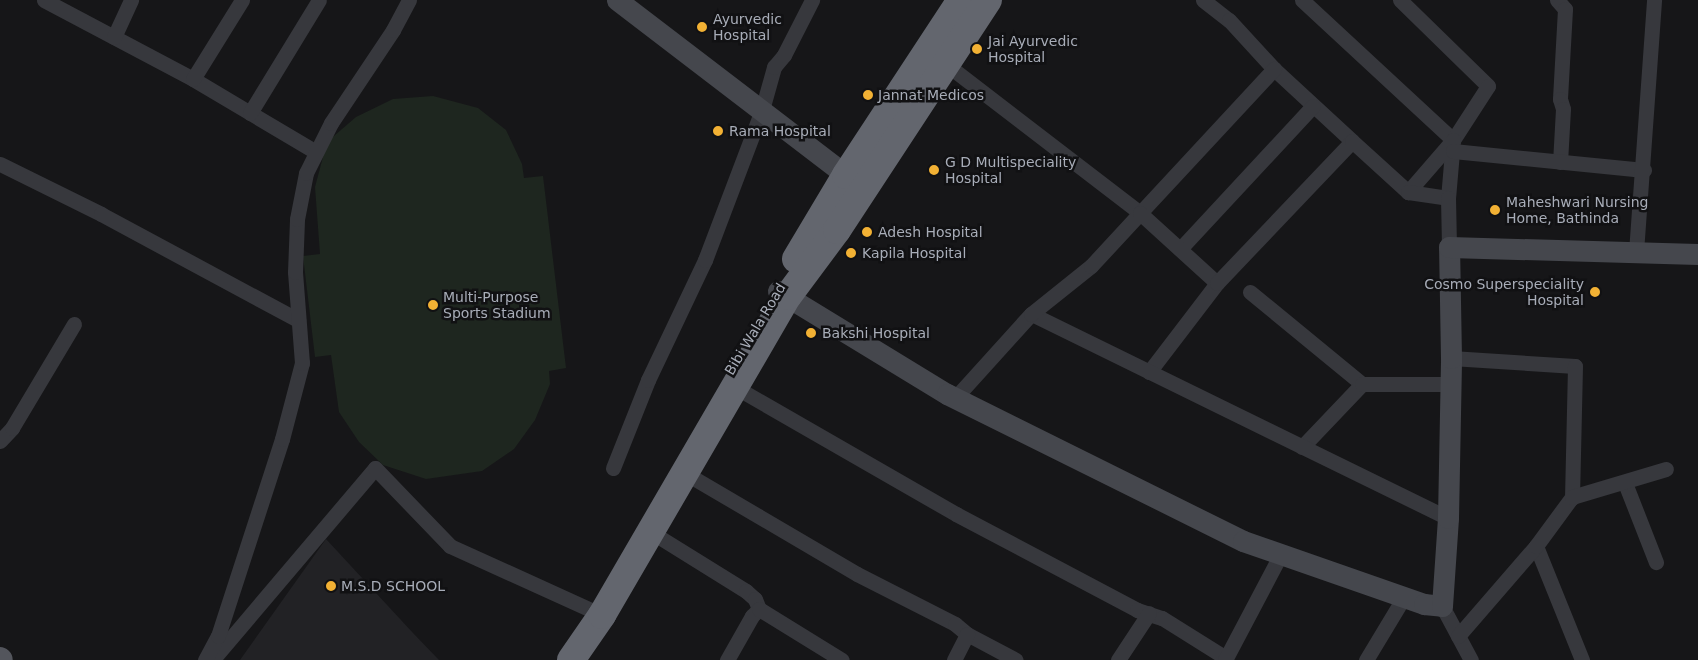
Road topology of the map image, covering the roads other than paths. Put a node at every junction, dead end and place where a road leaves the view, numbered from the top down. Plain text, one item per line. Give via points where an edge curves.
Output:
1 (44, 0) edge
2 (132, 0) edge
3 (242, 0) edge
4 (319, 0) edge
5 (409, 0) edge
6 (617, 0) edge
7 (812, 0) edge
8 (961, 0) edge
9 (988, 0) edge
10 (1203, 0) edge
11 (1302, 0) edge
12 (1400, 0) edge
13 (1654, 0) edge
14 (1562, 2) edge
15 (114, 37) junction
16 (946, 64) junction
17 (1274, 69) junction
18 (192, 79) junction
19 (1313, 106) junction
20 (762, 110) junction
21 (250, 112) junction
22 (1352, 141) junction
23 (1453, 145) junction
24 (316, 152) junction
25 (1560, 162) junction
26 (0, 164) edge
27 (1644, 170) junction
28 (855, 182) junction
29 (1408, 192) junction
30 (1448, 198) junction
31 (1140, 213) junction
32 (1449, 247) junction
33 (1180, 249) junction
34 (1636, 252) junction
35 (1698, 254) edge
36 (1217, 283) junction
37 (1250, 292) dead end
38 (783, 294) junction
39 (1030, 314) junction
40 (298, 320) junction
41 (74, 324) dead end
42 (1452, 358) junction
43 (1148, 372) junction
44 (1362, 384) junction
45 (1451, 384) junction
46 (735, 387) junction
47 (955, 398) junction
48 (0, 441) edge
49 (1302, 447) junction
50 (613, 468) dead end
51 (1666, 469) dead end
52 (685, 473) junction
53 (1625, 483) junction
54 (1572, 498) junction
55 (1448, 518) junction
56 (651, 532) junction
57 (1536, 546) junction
58 (1281, 554) junction
59 (1656, 562) dead end
60 (1404, 597) junction
61 (1442, 606) junction
62 (759, 610) junction
63 (593, 611) junction
64 (1149, 613) junction
65 (967, 634) junction
66 (1458, 636) junction
67 (1226, 659) edge
68 (205, 660) edge
69 (212, 660) edge
70 (552, 660) edge
71 (571, 660) edge
72 (727, 660) edge
73 (842, 660) edge
74 (954, 660) edge
75 (1016, 660) edge
76 (1118, 660) edge
77 (1366, 660) edge
78 (1470, 660) edge
79 (1582, 660) edge

1 - 15 street
2 - 15 street
3 - 18 street
4 - 21 street
5 - 24 street
6 - 20 street
7 - 20 street via 784,55 774,67
8 - 28 highway, Bibi Wala Road
9 - 16 highway
10 - 17 street via 1229,20
11 - 23 street
12 - 23 street via 1488,86
13 - 27 street
14 - 25 street via 1565,9
15 - 18 street
16 - 28 highway
16 - 31 street
17 - 19 street
17 - 31 street
18 - 21 street
19 - 22 street
19 - 33 street
20 - 28 street
20 - 50 street via 705,260 648,380
21 - 24 street
22 - 29 street
22 - 36 street
23 - 25 street
23 - 29 street
23 - 30 street
24 - 40 street via 306,173 297,219 295,272
25 - 27 street
26 - 40 street via 101,214
27 - 34 street
28 - 38 highway, Bibi Wala Road
29 - 30 street
30 - 32 street
31 - 33 street
31 - 39 street via 1091,266
32 - 34 street
32 - 42 street
33 - 36 street
34 - 35 street
36 - 43 street
37 - 44 street
38 - 46 highway
38 - 47 street
38 - 63 highway, Bibi Wala Road
39 - 43 street
39 - 47 street
40 - 68 street via 302,363 282,439 218,636
41 - 48 street via 12,428
42 - 45 street
42 - 54 street via 1575,366
43 - 49 street
44 - 45 street
44 - 49 street
45 - 55 street
46 - 52 highway
46 - 64 street via 956,514 1137,610
47 - 58 street via 1243,541
49 - 55 street
51 - 53 street
52 - 56 highway
52 - 65 street via 858,574 955,624
53 - 54 street
53 - 59 street
54 - 57 street
55 - 61 street
56 - 62 street via 746,591
56 - 63 highway
57 - 66 street
57 - 79 street
58 - 60 street
58 - 67 street
60 - 61 street
60 - 77 street
61 - 66 street
62 - 72 street via 752,616
62 - 73 street
63 - 69 street via 450,546 374,468
63 - 70 highway, Bibi Wala Road
63 - 71 highway
64 - 67 street
64 - 76 street
65 - 74 street
65 - 75 street
66 - 78 street

